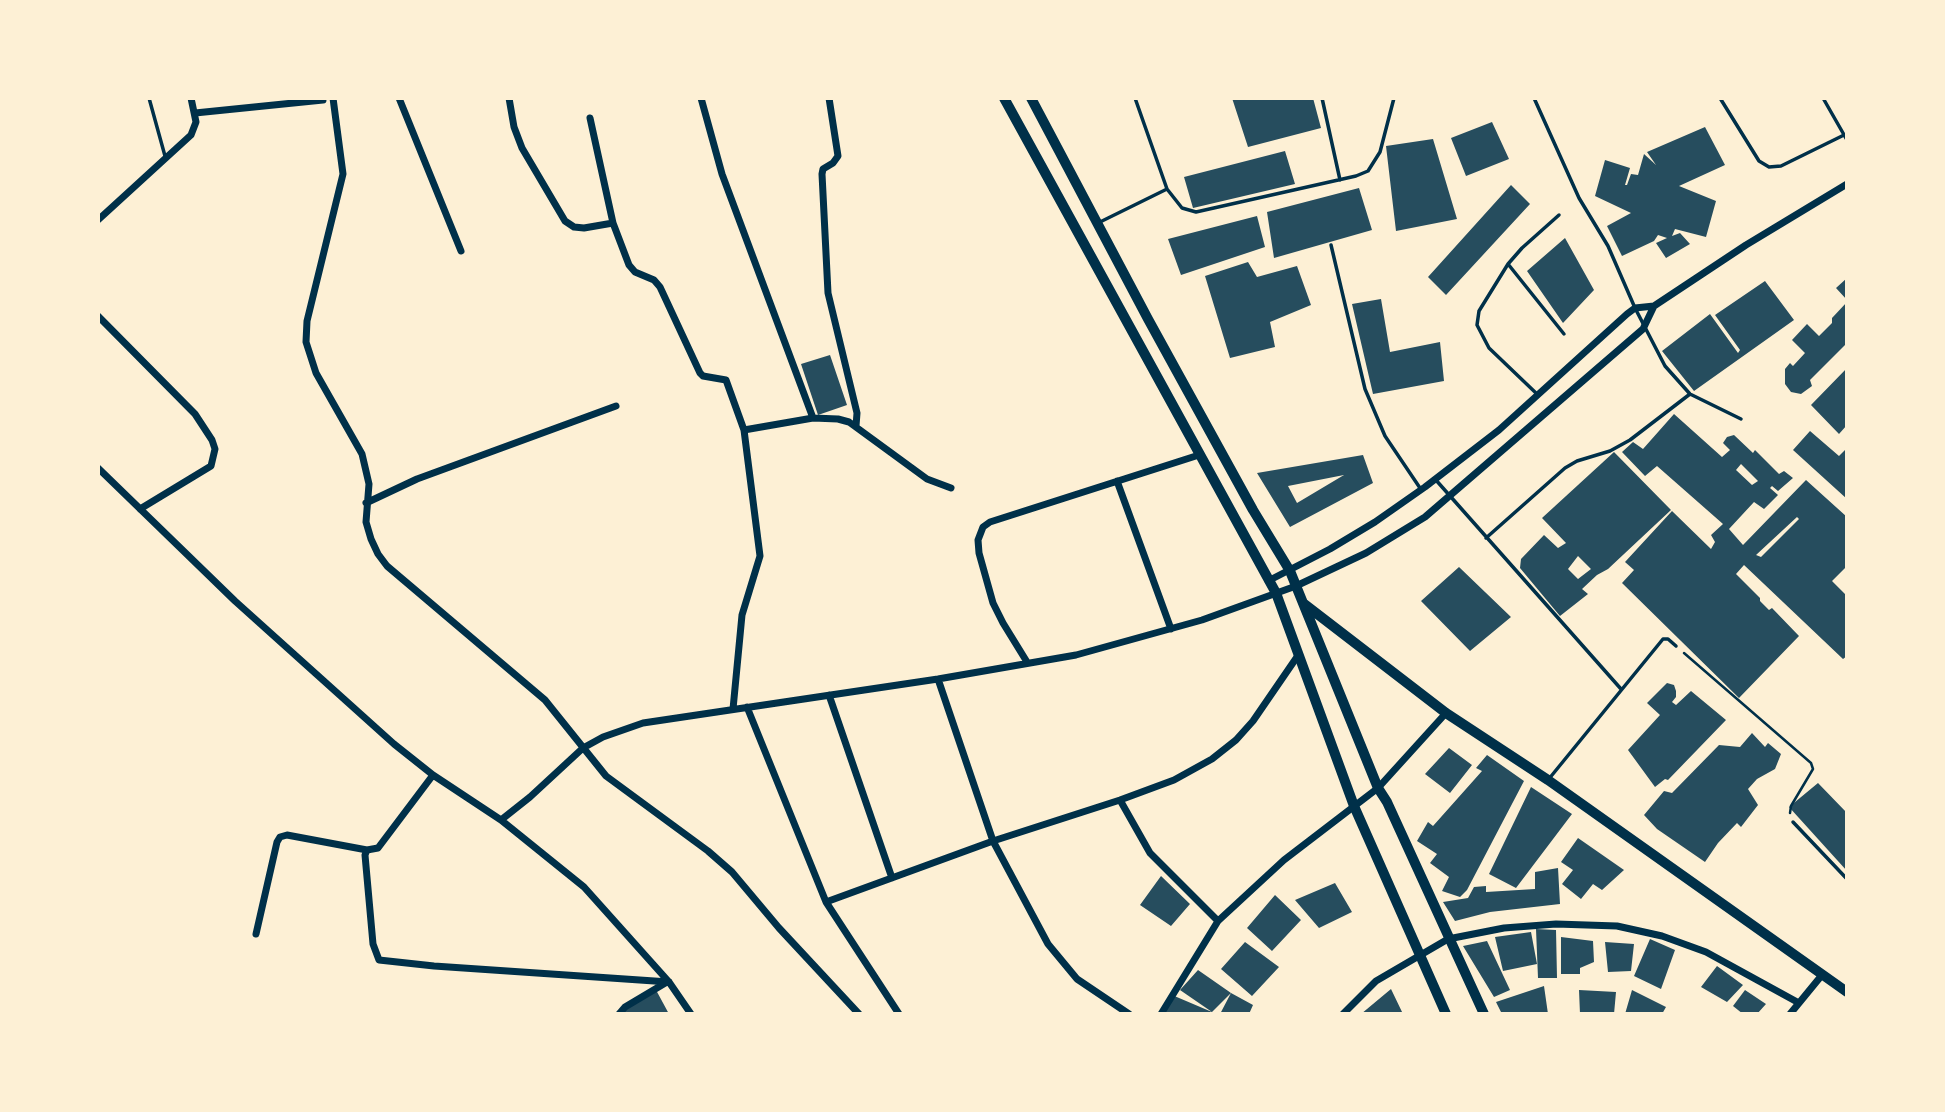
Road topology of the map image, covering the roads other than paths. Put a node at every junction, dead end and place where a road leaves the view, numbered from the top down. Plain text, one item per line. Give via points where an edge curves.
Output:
1 (149, 98) edge
2 (191, 98) edge
3 (333, 98) edge
4 (399, 98) edge
5 (509, 98) edge
6 (701, 98) edge
7 (829, 98) edge
8 (1004, 98) edge
9 (1031, 98) edge
10 (1135, 98) edge
11 (1322, 98) edge
12 (1394, 98) edge
13 (1534, 98) edge
14 (1720, 98) edge
15 (1823, 98) edge
16 (323, 100) edge
17 (195, 113) junction
18 (590, 118) dead end
19 (1844, 135) junction
20 (1847, 140) edge
21 (166, 158) junction
22 (1340, 180) junction
23 (1847, 184) edge
24 (1167, 189) junction
25 (1559, 215) dead end
26 (98, 220) edge
27 (613, 223) junction
28 (1097, 223) junction
29 (1331, 245) dead end
30 (461, 251) dead end
31 (1508, 264) junction
32 (1654, 306) junction
33 (1634, 309) junction
34 (98, 316) edge
35 (1645, 327) junction
36 (1564, 334) dead end
37 (1690, 394) junction
38 (1538, 396) junction
39 (615, 406) dead end
40 (813, 418) junction
41 (1741, 419) dead end
42 (856, 426) junction
43 (744, 430) junction
44 (1199, 455) junction
45 (98, 468) edge
46 (1435, 480) junction
47 (1117, 481) junction
48 (951, 488) dead end
49 (1421, 490) junction
50 (1449, 497) junction
51 (366, 503) junction
52 (140, 509) junction
53 (1486, 538) junction
54 (1290, 571) junction
55 (1268, 581) junction
56 (1296, 586) junction
57 (1276, 593) junction
58 (1303, 603) junction
59 (1171, 629) junction
60 (1676, 646) road end
61 (1299, 654) junction
62 (1027, 662) junction
63 (938, 679) junction
64 (1621, 689) junction
65 (829, 695) junction
66 (747, 707) junction
67 (733, 709) junction
68 (1447, 713) junction
69 (583, 748) junction
70 (433, 775) junction
71 (1548, 780) junction
72 (1378, 788) junction
73 (1120, 800) junction
74 (1354, 806) junction
75 (501, 820) junction
76 (1793, 822) road end
77 (993, 841) junction
78 (367, 850) junction
79 (892, 878) junction
80 (1847, 879) edge
81 (826, 902) junction
82 (1218, 921) junction
83 (256, 934) dead end
84 (1448, 939) junction
85 (1419, 955) junction
86 (1822, 975) junction
87 (669, 982) junction
88 (1847, 992) edge
89 (1800, 1003) junction
90 (619, 1014) edge
91 (691, 1014) edge
92 (859, 1014) edge
93 (899, 1014) edge
94 (1129, 1014) edge
95 (1161, 1014) edge
96 (1343, 1014) edge
97 (1446, 1014) edge
98 (1483, 1014) edge
99 (1790, 1014) edge

1 - 21 lane
2 - 17 street
3 - 51 street via 343,174 306,321 306,342 316,373 362,454 369,484
4 - 30 street
5 - 27 street via 522,148 565,221 584,228
6 - 40 street via 722,174
7 - 42 street via 838,156 822,171 828,293 857,413
8 - 44 main road
9 - 28 main road
10 - 24 lane
11 - 22 lane
12 - 22 lane via 1374,164 1368,171
13 - 33 lane
14 - 19 lane via 1759,161 1769,167 1781,166
15 - 19 lane
16 - 17 street
17 - 21 street via 191,135
18 - 27 street
19 - 20 lane
21 - 26 street
22 - 24 lane via 1196,212 1182,208
23 - 32 street
24 - 28 lane
25 - 31 lane
27 - 43 street via 632,269 660,286 698,370 703,376 728,383
28 - 54 main road via 1252,510
29 - 49 lane via 1365,389 1385,436
31 - 36 lane
31 - 38 lane via 1487,294 1477,325 1489,348
32 - 33 street
32 - 35 street
33 - 35 lane
33 - 38 street
34 - 52 street via 195,414 215,449 211,466
35 - 37 lane via 1664,366
35 - 50 street
37 - 41 lane
37 - 53 lane via 1630,440 1565,468
38 - 46 street
39 - 51 street via 417,479
40 - 42 street via 838,419
40 - 43 street
42 - 48 street via 927,479
43 - 67 street via 760,556 742,615
44 - 47 street
44 - 55 main road
45 - 52 street
46 - 49 street
46 - 50 lane
47 - 59 street
47 - 62 street via 990,522 979,533 979,553 993,603
49 - 54 street
50 - 53 lane
50 - 56 street via 1390,540
51 - 69 street via 371,539 387,566 545,700
52 - 70 street via 235,601
53 - 64 lane
54 - 55 street
54 - 56 main road
55 - 57 main road
56 - 57 street
56 - 58 main road
57 - 59 street
57 - 61 main road
58 - 68 main road
58 - 72 main road
59 - 62 street via 1076,655
60 - 64 lane via 1663,639
61 - 73 street via 1228,747 1174,780
61 - 74 main road
62 - 63 street
63 - 65 street
63 - 77 street
64 - 71 lane
65 - 66 street
65 - 79 street
66 - 67 street
66 - 81 street
67 - 69 street via 643,723
68 - 71 main road
68 - 72 street
69 - 75 street
69 - 92 street via 624,791 732,872
70 - 75 street
70 - 78 street via 383,844
71 - 86 main road
72 - 74 street
72 - 84 main road
73 - 77 street
73 - 82 street via 1150,853
74 - 82 street via 1284,860
74 - 85 main road
75 - 87 street via 584,887
76 - 80 lane
77 - 79 street
77 - 94 street via 1048,944 1077,978
78 - 83 street via 280,837
78 - 87 street via 373,944 380,960
79 - 81 street
81 - 93 street
82 - 95 street
84 - 85 street
84 - 89 street via 1556,924 1617,926 1706,952
84 - 98 main road
85 - 96 street via 1376,981
85 - 97 main road
86 - 88 main road
86 - 89 street
87 - 90 street
87 - 91 street
89 - 99 street

